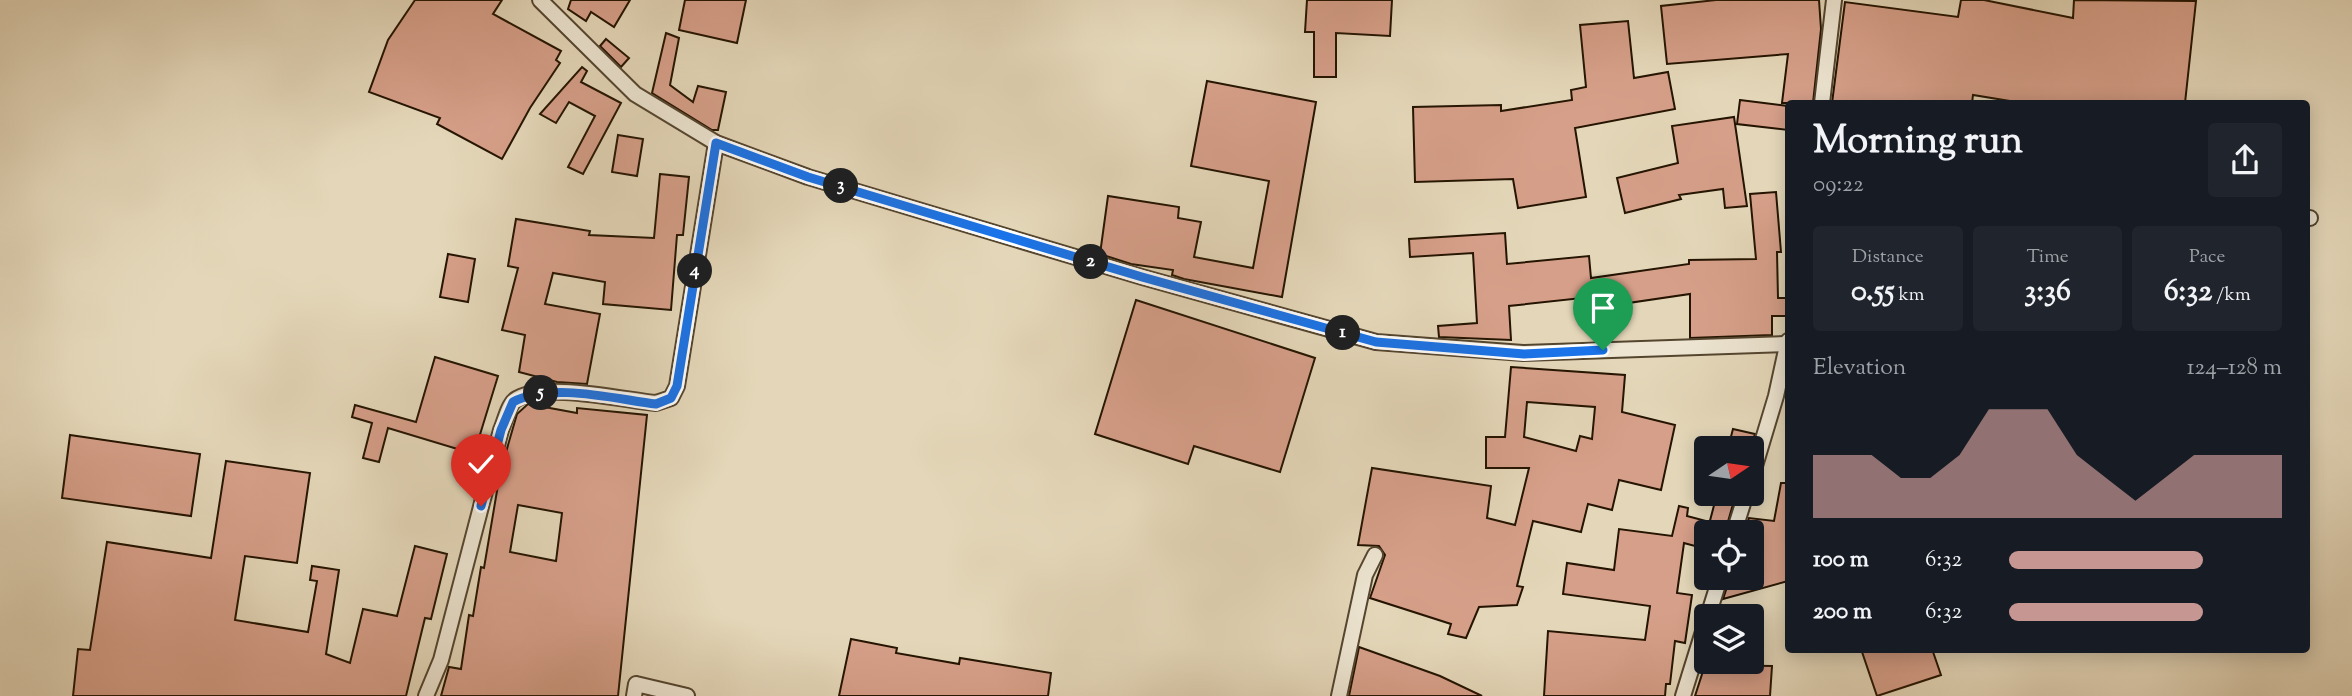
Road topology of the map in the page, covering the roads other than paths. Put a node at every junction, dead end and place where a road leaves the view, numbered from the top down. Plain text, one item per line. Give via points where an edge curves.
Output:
1 (540, 0) edge
2 (1834, 0) edge
3 (1822, 100) edge
4 (716, 143) junction
5 (1785, 342) edge
6 (1785, 356) edge
7 (1764, 436) edge
8 (1375, 555) dead end
9 (1694, 662) edge
10 (426, 696) edge
11 (634, 696) edge
12 (687, 696) edge
13 (1339, 696) edge
14 (1684, 696) edge

1 - 4 street via 635,94
2 - 3 street
4 - 5 street via 808,177 1376,342 1524,354
4 - 10 street via 677,386 671,398 656,404 554,392 528,393 513,402 501,430 441,660
6 - 7 street
8 - 13 street via 1365,575
9 - 14 street
11 - 12 street via 636,684

